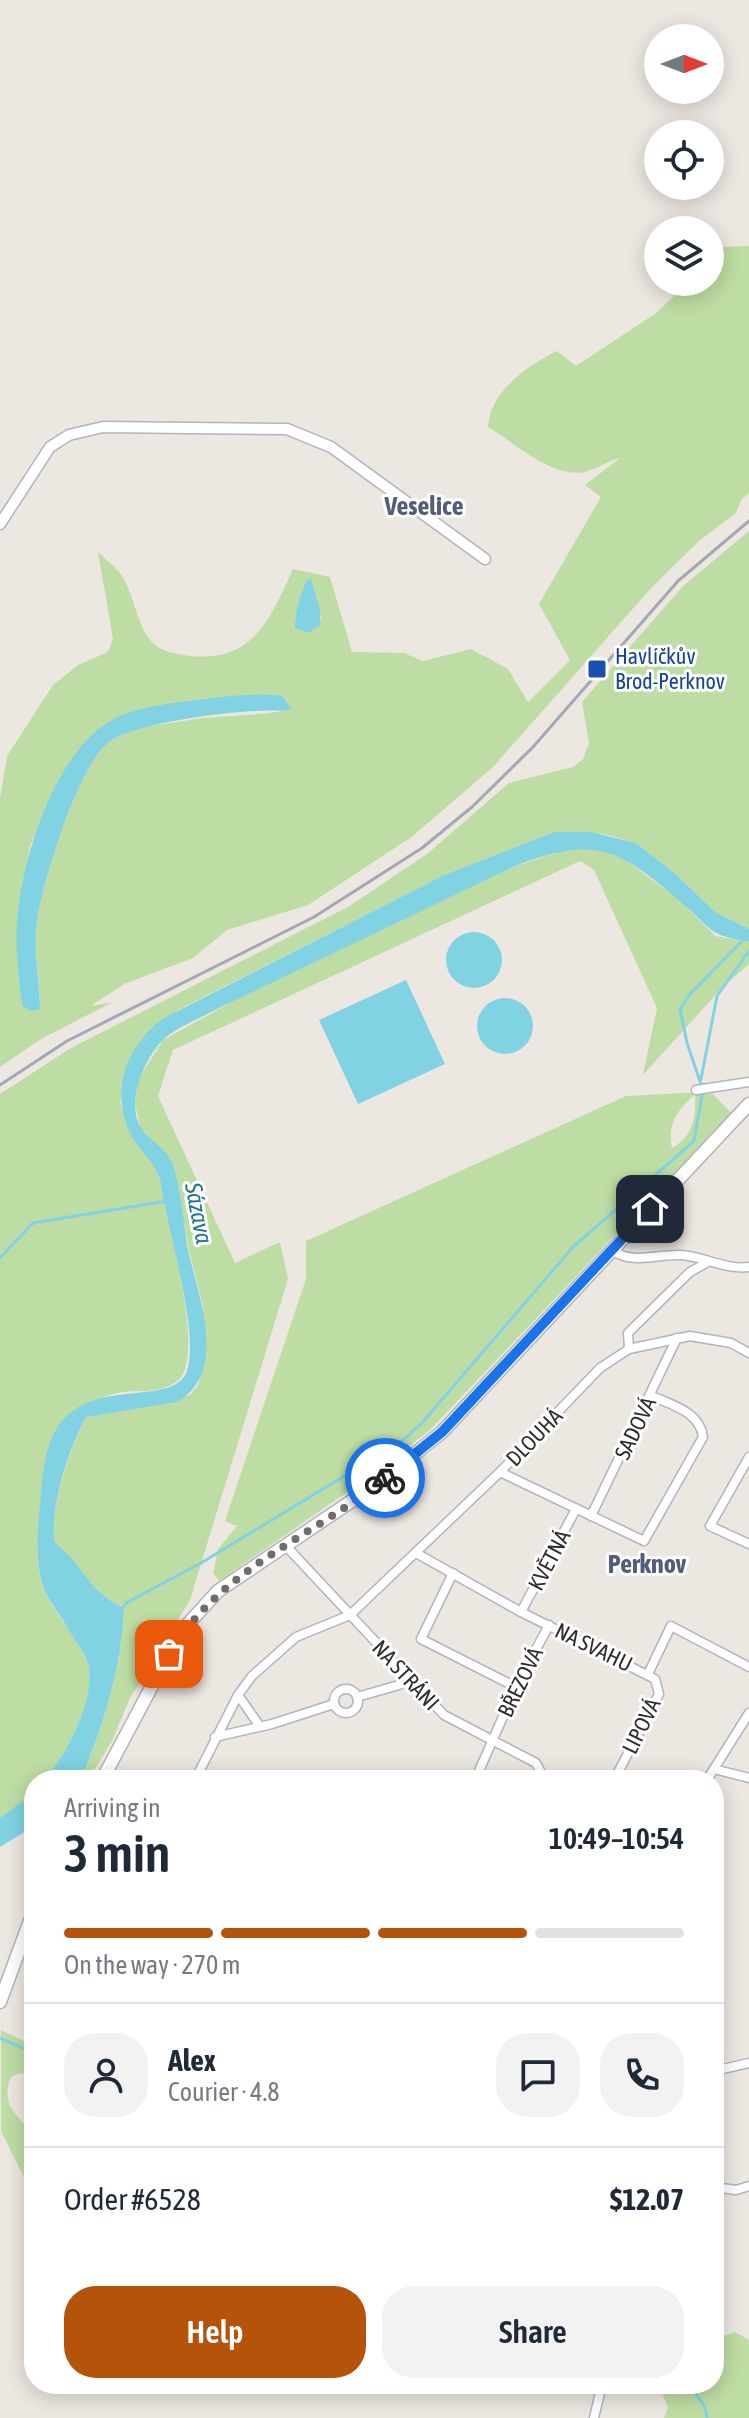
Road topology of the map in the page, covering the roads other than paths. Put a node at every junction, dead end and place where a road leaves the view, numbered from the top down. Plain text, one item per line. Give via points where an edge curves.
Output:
1 (0, 524) edge
2 (485, 559) dead end
3 (749, 1082) edge
4 (696, 1090) dead end
5 (749, 1104) edge
6 (612, 1250) junction
7 (708, 1262) junction
8 (749, 1267) edge
9 (677, 1338) junction
10 (629, 1349) junction
11 (749, 1353) edge
12 (652, 1396) junction
13 (749, 1457) edge
14 (500, 1472) junction
15 (576, 1509) junction
16 (591, 1516) junction
17 (749, 1544) edge
18 (285, 1545) junction
19 (416, 1553) junction
20 (453, 1573) junction
21 (521, 1612) junction
22 (350, 1615) junction
23 (549, 1625) junction
24 (749, 1667) edge
25 (648, 1674) junction
26 (399, 1685) dead end
27 (516, 1687) junction
28 (238, 1695) junction
29 (357, 1697) junction
30 (334, 1704) junction
31 (749, 1713) edge
32 (259, 1725) junction
33 (215, 1737) junction
34 (491, 1741) junction
35 (714, 1769) joint
36 (108, 1770) edge
37 (200, 1770) edge
38 (479, 1770) edge
39 (540, 1770) edge
40 (619, 1770) edge
41 (718, 1770) edge
42 (724, 1772) edge
43 (749, 1778) edge
44 (24, 1937) edge
45 (0, 2002) edge
46 (749, 2063) edge
47 (724, 2069) edge
48 (749, 2186) edge
49 (724, 2188) edge
50 (600, 2394) edge
51 (594, 2418) edge

1 - 2 street via 50,447 69,435 103,427 287,429 331,447
3 - 4 street
5 - 6 main road
6 - 7 street via 622,1257 682,1255
6 - 18 main road via 442,1432 380,1482
7 - 8 street
7 - 10 street via 690,1272 628,1333
9 - 10 street, DLOUHÁ
9 - 11 street, DLOUHÁ via 703,1337
9 - 12 street, SADOVÁ
10 - 14 street, DLOUHÁ via 600,1368
12 - 16 street, SADOVÁ
12 - 16 street via 693,1417 702,1427 701,1442 644,1541
13 - 17 street via 710,1526
14 - 15 street
14 - 19 street, DLOUHÁ
15 - 16 street
15 - 21 street, KVĚTNÁ
18 - 22 street, NA STRÁNI
18 - 36 main road via 218,1591 188,1624
19 - 20 street, NA SVAHU
19 - 22 street, DLOUHÁ
20 - 21 street, NA SVAHU
20 - 27 street via 421,1639
21 - 23 street, NA SVAHU
22 - 28 street via 296,1637
22 - 34 street, NA STRÁNI via 444,1715
23 - 25 street, NA SVAHU
23 - 27 street, BŘEZOVÁ
24 - 25 street, NA SVAHU via 671,1626
25 - 40 street, LIPOVÁ via 659,1694
26 - 29 street
27 - 34 street, BŘEZOVÁ
28 - 32 street
28 - 33 street
29 - 30 street via 344,1689 335,1695
29 - 30 street via 356,1707 348,1713
30 - 32 street
31 - 35 street
32 - 33 street
33 - 37 street
34 - 38 street, BŘEZOVÁ
34 - 39 street, NA STRÁNI via 536,1763
35 - 41 street
42 - 43 street
44 - 45 main road
46 - 47 street
48 - 49 street
50 - 51 street

